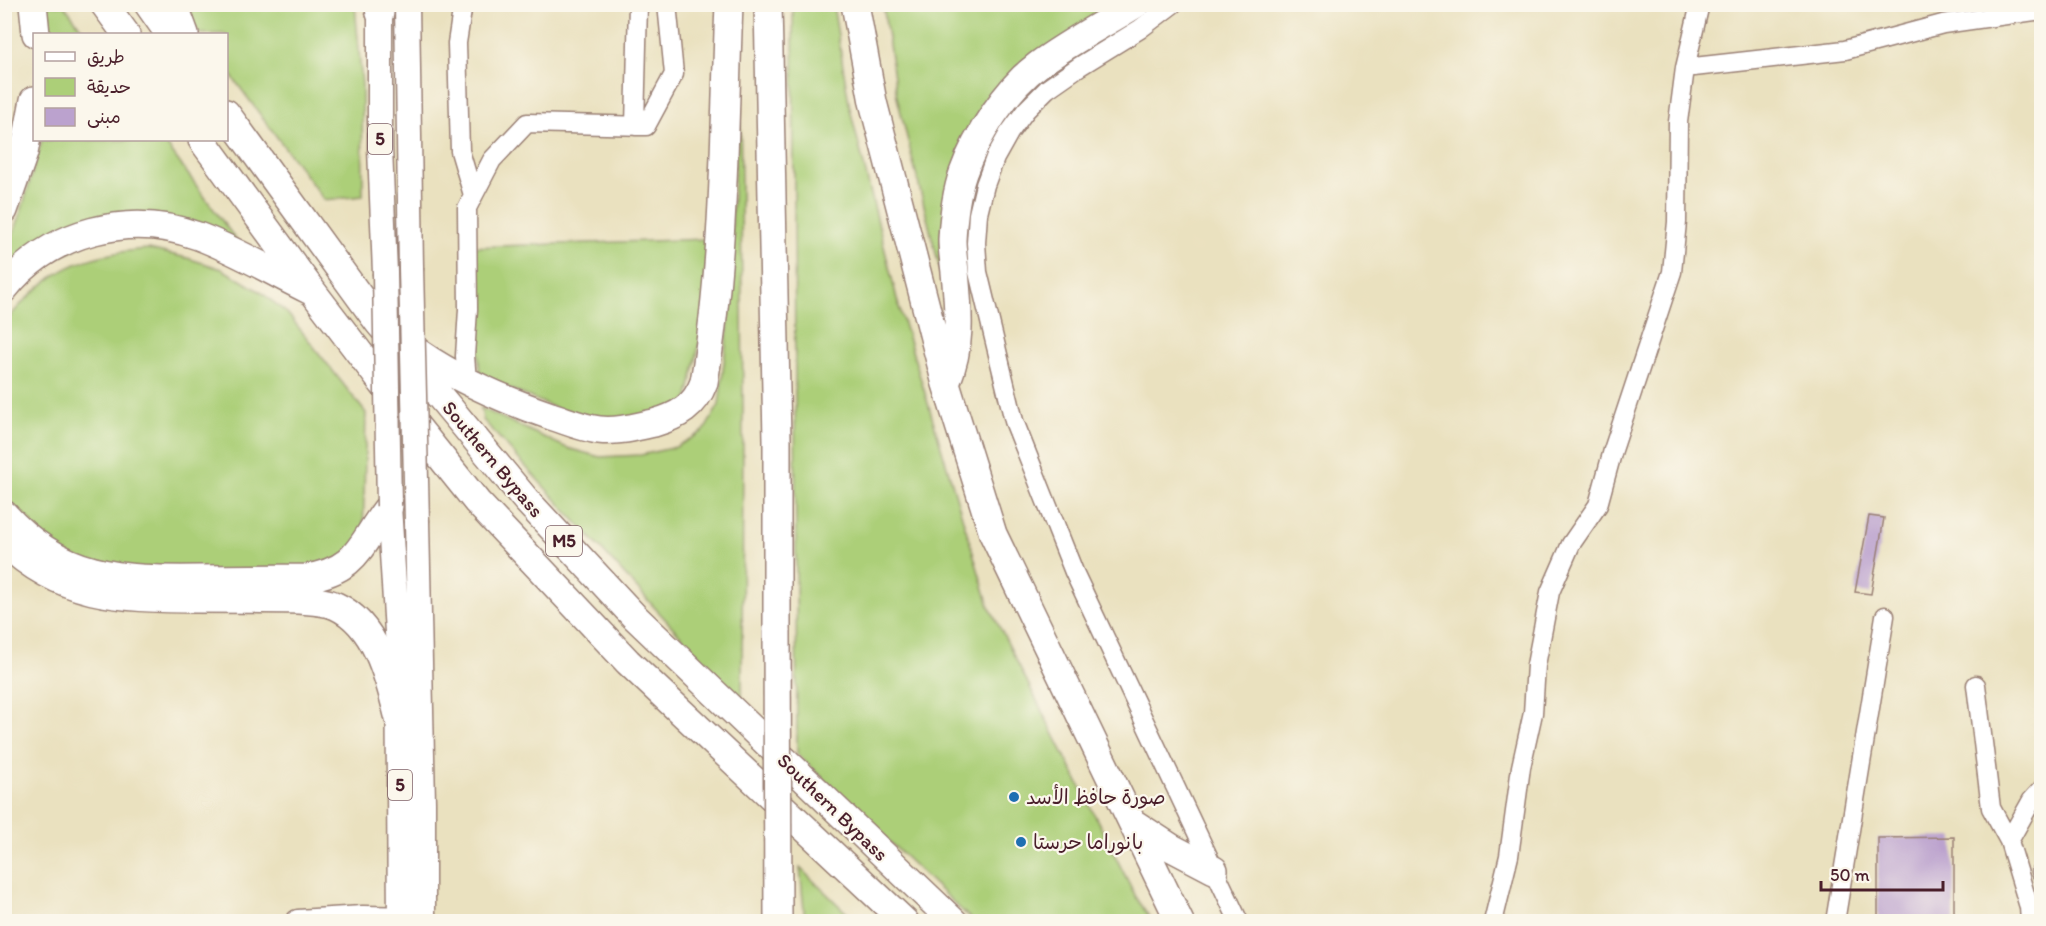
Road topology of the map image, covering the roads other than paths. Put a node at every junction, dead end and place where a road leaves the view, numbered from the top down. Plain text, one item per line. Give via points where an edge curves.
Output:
1 (33, 4) edge
2 (104, 4) edge
3 (148, 4) edge
4 (174, 4) edge
5 (407, 4) edge
6 (463, 4) edge
7 (638, 4) edge
8 (667, 4) edge
9 (729, 4) edge
10 (768, 4) edge
11 (855, 4) edge
12 (1136, 4) edge
13 (1173, 4) edge
14 (1700, 4) edge
15 (380, 7) edge
16 (2042, 10) edge
17 (36, 33) edge
18 (125, 33) edge
19 (168, 33) edge
20 (185, 33) edge
21 (1685, 68) junction
22 (33, 105) edge
23 (228, 116) edge
24 (635, 126) junction
25 (203, 141) edge
26 (473, 195) junction
27 (4, 210) edge
28 (4, 289) edge
29 (313, 292) junction
30 (378, 322) junction
31 (467, 381) junction
32 (946, 384) junction
33 (389, 506) junction
34 (4, 514) edge
35 (4, 542) edge
36 (1885, 616) dead end
37 (409, 648) junction
38 (1976, 685) dead end
39 (400, 723) junction
40 (2042, 789) edge
41 (1132, 822) junction
42 (2009, 841) junction
43 (1214, 870) junction
44 (411, 920) edge
45 (298, 921) edge
46 (778, 921) edge
47 (905, 921) edge
48 (954, 921) edge
49 (1180, 921) edge
50 (1239, 921) edge
51 (1493, 921) edge
52 (1835, 921) edge
53 (2030, 921) edge

1 - 17 highway
2 - 18 highway
3 - 19 highway
4 - 20 highway
5 - 37 main road, 5, bridge via 417,522
6 - 26 street via 457,43 460,151
7 - 24 street
8 - 24 street via 674,74 646,126
9 - 31 highway via 716,276 706,372 696,399 675,416 630,429 600,430 525,407
10 - 46 highway, bridge via 777,440
11 - 32 highway via 873,102
12 - 32 highway via 1037,65 1001,104 974,149 963,174 952,241 960,321
13 - 43 street via 1047,89 1026,110 995,158 978,214 976,243 978,272 1014,421 1074,572
14 - 21 street
15 - 33 main road, 5, bridge
16 - 21 street via 1943,24 1845,50
21 - 51 street via 1678,122 1672,272 1598,505 1571,544 1550,592 1509,856
22 - 27 highway via 24,153
23 - 30 highway, Southern Bypass / M5
24 - 26 street via 527,123 492,160
25 - 29 highway, Southern Bypass / M5
26 - 31 street via 467,208
28 - 29 highway via 45,251 69,239 94,230 146,225 198,236
29 - 47 highway, Southern Bypass / M5 via 477,502 540,569 628,662
30 - 31 highway via 433,363
30 - 48 highway, Southern Bypass / M5 via 526,500 634,616
32 - 41 highway via 993,534
33 - 34 highway via 359,553 320,576 306,578 160,580 112,576 55,556
33 - 37 main road, 5
35 - 39 highway via 34,567 88,590 131,598 299,600 337,607 365,630 386,675
36 - 52 street
37 - 39 main road, 5
37 - 44 main road, 5 via 423,803
38 - 42 street via 1991,808
39 - 44 main road, 5
40 - 42 street
41 - 43 highway
41 - 49 highway
42 - 53 street
43 - 50 street
44 - 45 main road

